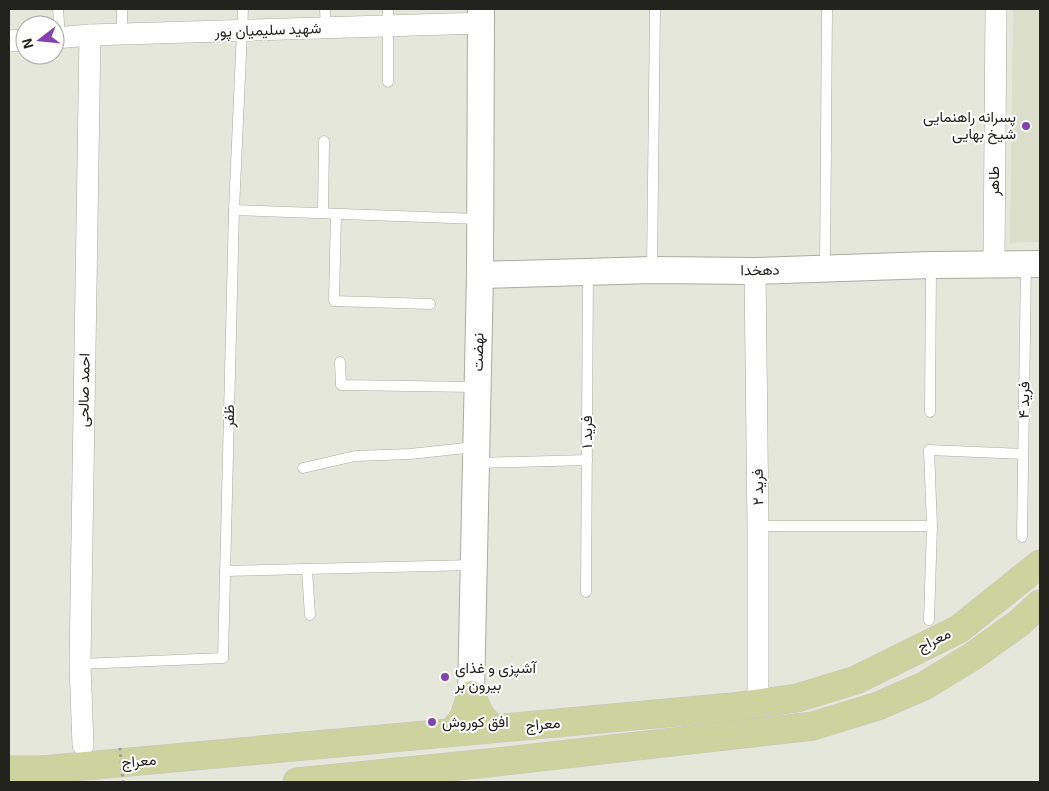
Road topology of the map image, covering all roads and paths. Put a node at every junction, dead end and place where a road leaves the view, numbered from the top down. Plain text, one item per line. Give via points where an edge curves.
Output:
1 (122, 9) edge
2 (243, 9) edge
3 (655, 9) edge
4 (828, 9) edge
5 (996, 9) edge
6 (481, 16) edge
7 (387, 17) edge
8 (325, 18) edge
9 (242, 30) junction
10 (122, 34) junction
11 (90, 35) junction
12 (65, 37) edge
13 (388, 82) dead end
14 (324, 141) dead end
15 (234, 210) junction
16 (323, 213) junction
17 (336, 214) junction
18 (480, 219) junction
19 (994, 263) junction
20 (1033, 264) edge
21 (931, 265) junction
22 (825, 268) junction
23 (652, 270) junction
24 (755, 271) junction
25 (588, 272) junction
26 (480, 275) junction
27 (430, 304) dead end
28 (340, 362) dead end
29 (477, 387) junction
30 (930, 412) dead end
31 (1023, 454) junction
32 (476, 455) junction
33 (587, 460) junction
34 (303, 468) dead end
35 (758, 526) junction
36 (932, 526) junction
37 (1022, 536) dead end
38 (1040, 564) edge
39 (474, 565) junction
40 (306, 570) junction
41 (225, 571) junction
42 (586, 592) dead end
43 (1040, 604) edge
44 (310, 615) dead end
45 (929, 620) dead end
46 (80, 664) junction
47 (471, 695) junction
48 (758, 703) junction
49 (492, 728) junction
50 (454, 732) junction
51 (83, 745) dead end
52 (120, 748) dead end
53 (9, 770) edge
54 (123, 782) edge
55 (297, 782) edge

1 - 10 lane
2 - 9 lane, ظفر
3 - 23 lane
4 - 22 lane
5 - 19 street, طاهر
6 - 7 street, شهید سلیمیان پور
6 - 18 street, نهضت
7 - 8 street, شهید سلیمیان پور
7 - 13 lane
8 - 9 street, شهید سلیمیان پور
9 - 10 street, شهید سلیمیان پور
9 - 15 lane, ظفر
10 - 11 street, شهید سلیمیان پور
11 - 12 street, شهید سلیمیان پور
11 - 46 street, احمد صالحی
14 - 16 lane
15 - 16 lane
15 - 41 lane, ظفر
16 - 17 lane
17 - 18 lane
17 - 27 lane via 334,301
18 - 26 street, نهضت
19 - 20 street, دهخدا
19 - 21 street, دهخدا
20 - 31 lane, فرید ۴
21 - 22 street, دهخدا
21 - 30 lane
22 - 24 street, دهخدا
23 - 24 street, دهخدا
23 - 25 street, دهخدا
24 - 35 street, فرید ۲
25 - 26 street, دهخدا
25 - 33 lane, فرید ۱
26 - 29 street, نهضت
28 - 29 lane via 341,385
29 - 32 street, نهضت
31 - 36 lane via 929,450
31 - 37 lane, فرید ۴
32 - 33 lane
32 - 34 lane via 355,456
32 - 39 street, نهضت
33 - 42 lane, فرید ۱
35 - 36 lane
35 - 48 street, فرید ۲
36 - 45 lane
38 - 48 main road, معراج via 959,629 856,680 797,698
39 - 40 lane
39 - 47 street, نهضت
40 - 41 lane
40 - 44 lane
41 - 46 lane, ظفر via 223,658
43 - 55 main road via 973,656 924,686 878,706 813,726 461,770
46 - 51 street, احمد صالحی
47 - 49 main road via 480,714
47 - 50 main road
48 - 49 main road, معراج
49 - 50 main road, معراج
50 - 53 main road, معراج via 42,770
52 - 54 path, bridge

